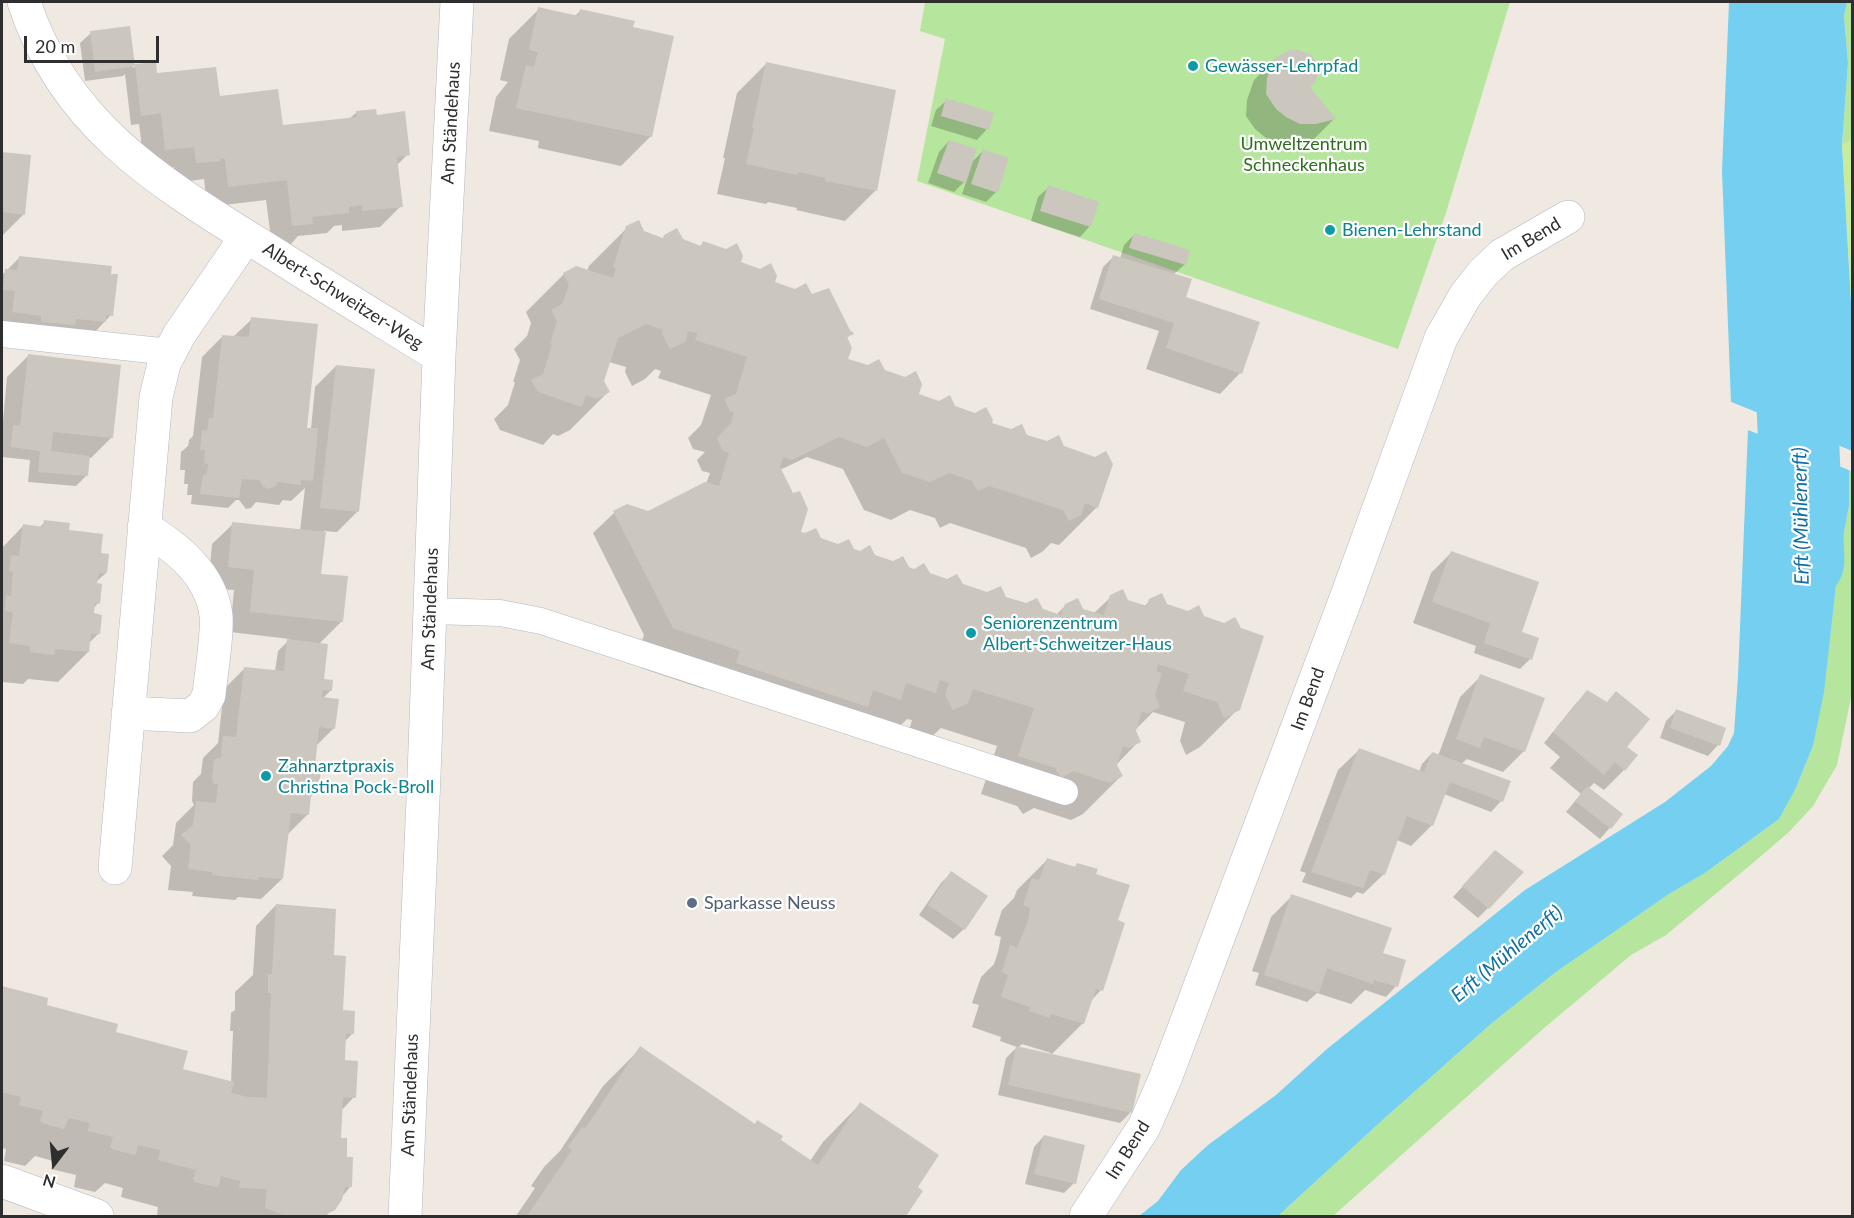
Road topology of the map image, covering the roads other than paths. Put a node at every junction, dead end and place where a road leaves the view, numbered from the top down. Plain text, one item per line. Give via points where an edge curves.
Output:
1 (24, 2) edge
2 (457, 2) edge
3 (1568, 217) dead end
4 (246, 237) junction
5 (2, 334) edge
6 (170, 352) junction
7 (439, 356) junction
8 (144, 527) junction
9 (430, 611) junction
10 (129, 713) junction
11 (1065, 792) dead end
12 (115, 868) dead end
13 (2, 1181) edge
14 (97, 1216) edge
15 (405, 1216) edge
16 (1086, 1216) edge

1 - 4 street, Albert-Schweitzer-Weg via 49,63 84,112 128,156
2 - 7 street, Am Ständehaus
3 - 16 street, Im Bend via 1493,262 1465,296 1441,338 1161,1088 1144,1127
4 - 6 street, Albert-Schweitzer-Weg
4 - 7 street, Albert-Schweitzer-Weg
5 - 6 lane
6 - 8 street, Albert-Schweitzer-Weg via 161,374 153,418
7 - 9 street, Am Ständehaus
8 - 10 street, Albert-Schweitzer-Weg
8 - 10 street via 191,563 206,584 216,617 209,695 203,706 190,716
9 - 11 lane via 500,613 541,621
9 - 15 street, Am Ständehaus
10 - 12 street, Albert-Schweitzer-Weg
13 - 14 street

